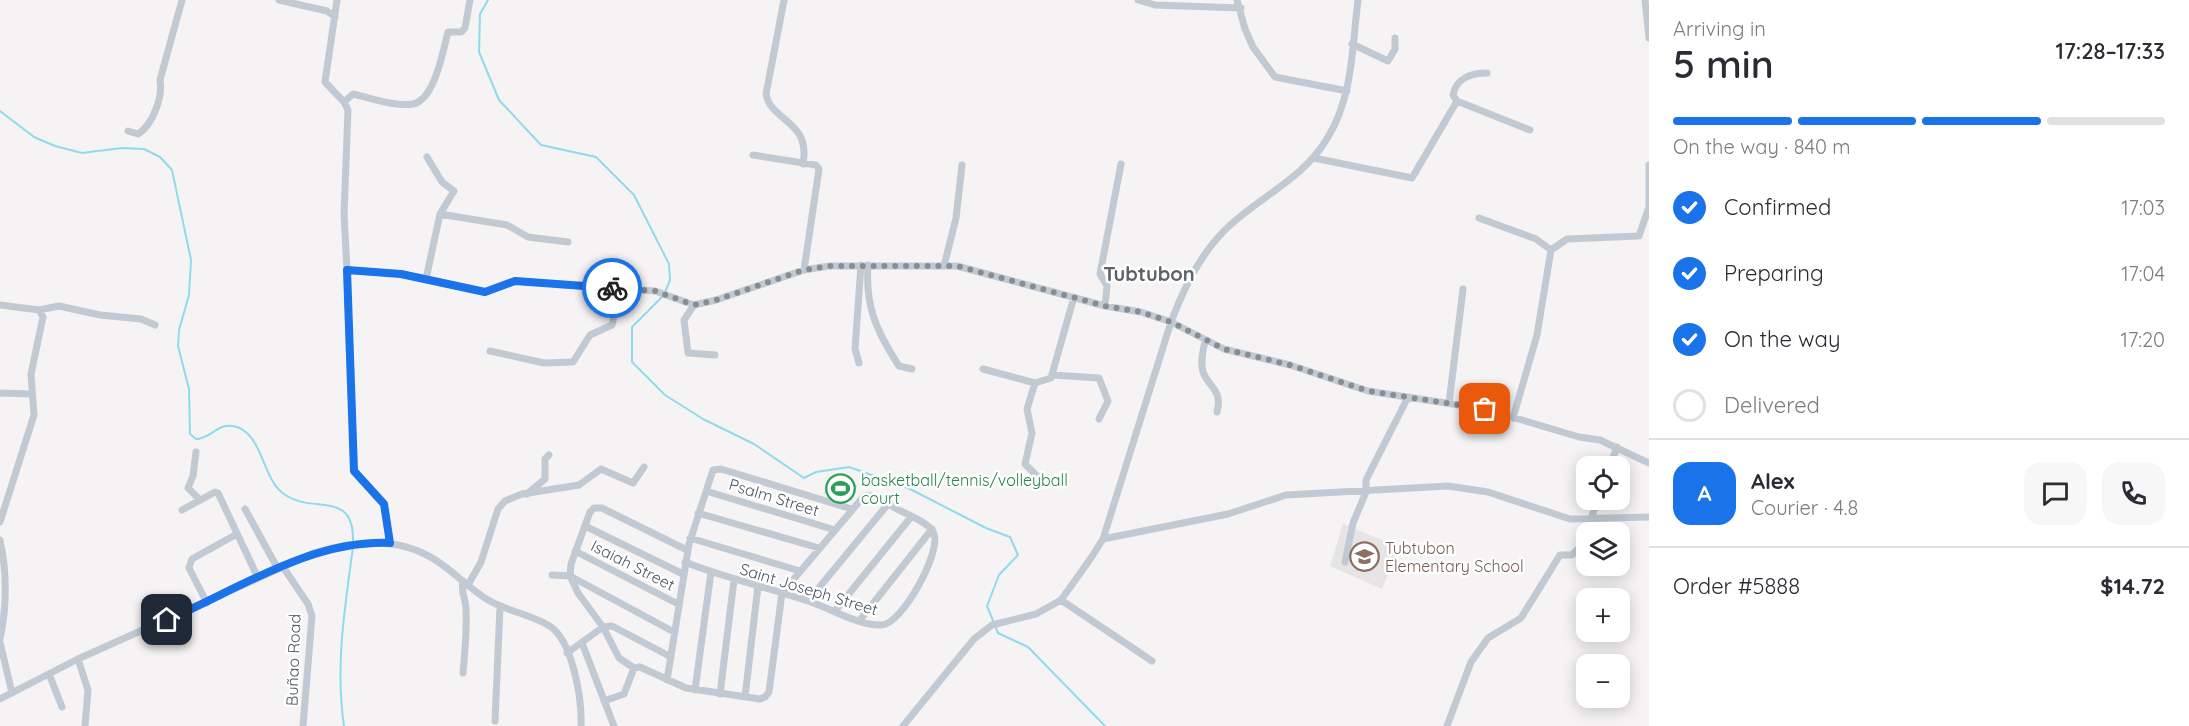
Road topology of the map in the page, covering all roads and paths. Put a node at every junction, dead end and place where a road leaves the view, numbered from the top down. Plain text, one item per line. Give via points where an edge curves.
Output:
1 (182, 0) edge
2 (279, 0) edge
3 (337, 0) edge
4 (470, 0) edge
5 (784, 0) edge
6 (1138, 0) edge
7 (1237, 0) edge
8 (1358, 0) edge
9 (1645, 0) edge
10 (1241, 8) junction
11 (335, 17) junction
12 (1395, 38) dead end
13 (1649, 38) edge
14 (1352, 44) junction
15 (1487, 73) dead end
16 (1347, 91) junction
17 (1457, 101) junction
18 (344, 102) junction
19 (1530, 130) dead end
20 (128, 131) dead end
21 (753, 155) dead end
22 (427, 157) dead end
23 (1314, 158) junction
24 (803, 164) junction
25 (1121, 164) dead end
26 (962, 165) dead end
27 (1649, 165) edge
28 (1649, 207) edge
29 (440, 214) junction
30 (1479, 218) dead end
31 (568, 242) dead end
32 (1551, 250) junction
33 (865, 265) junction
34 (944, 266) junction
35 (347, 270) junction
36 (804, 270) junction
37 (426, 279) junction
38 (620, 288) junction
39 (1463, 290) dead end
40 (1074, 297) junction
41 (0, 305) edge
42 (694, 305) junction
43 (1105, 306) junction
44 (39, 310) junction
45 (1171, 322) junction
46 (155, 325) dead end
47 (1205, 341) junction
48 (490, 351) dead end
49 (715, 355) dead end
50 (859, 363) dead end
51 (912, 369) dead end
52 (983, 369) dead end
53 (1052, 375) junction
54 (1035, 383) junction
55 (0, 393) edge
56 (31, 394) junction
57 (1408, 397) junction
58 (1449, 403) junction
59 (1217, 412) dead end
60 (1513, 418) junction
61 (1099, 419) dead end
62 (1617, 447) junction
63 (196, 452) dead end
64 (549, 455) dead end
65 (1614, 456) edge
66 (1649, 463) edge
67 (644, 466) dead end
68 (1040, 485) dead end
69 (705, 491) junction
70 (1366, 492) junction
71 (527, 494) junction
72 (200, 500) junction
73 (888, 504) junction
74 (245, 509) dead end
75 (852, 509) junction
76 (182, 510) dead end
77 (1594, 510) edge
78 (698, 513) junction
79 (911, 516) junction
80 (1649, 518) edge
81 (1591, 520) junction
82 (0, 522) edge
83 (585, 526) junction
84 (932, 529) junction
85 (835, 530) junction
86 (237, 534) junction
87 (690, 538) junction
88 (1103, 539) junction
89 (0, 540) edge
90 (390, 543) junction
91 (819, 548) junction
92 (687, 550) junction
93 (575, 551) junction
94 (685, 562) junction
95 (1345, 562) dead end
96 (3, 563) edge
97 (280, 568) junction
98 (800, 571) junction
99 (711, 572) junction
100 (683, 574) junction
101 (552, 575) dead end
102 (570, 576) junction
103 (258, 578) junction
104 (734, 580) junction
105 (466, 583) junction
106 (758, 586) junction
107 (782, 593) junction
108 (1061, 600) junction
109 (808, 601) junction
110 (207, 603) junction
111 (678, 604) junction
112 (500, 607) junction
113 (835, 611) junction
114 (860, 620) junction
115 (603, 627) junction
116 (674, 632) junction
117 (0, 640) edge
118 (582, 644) junction
119 (567, 653) junction
120 (670, 657) junction
121 (78, 659) junction
122 (1152, 661) dead end
123 (634, 668) junction
124 (463, 673) dead end
125 (49, 674) junction
126 (667, 680) junction
127 (695, 690) junction
128 (12, 693) junction
129 (720, 694) junction
130 (745, 697) junction
131 (0, 699) edge
132 (604, 701) junction
133 (62, 707) dead end
134 (495, 721) dead end
135 (85, 726) edge
136 (303, 726) edge
137 (581, 726) edge
138 (614, 726) edge
139 (903, 726) edge
140 (1447, 726) edge

1 - 20 street via 160,80 162,93 144,129 138,134
2 - 11 street via 327,11
3 - 11 street
4 - 18 street via 465,28 448,32 432,86 420,101 405,104 351,94
5 - 24 street via 766,94 769,103 802,139
6 - 10 street via 1155,5
7 - 10 street
8 - 14 street
9 - 13 street
10 - 16 street via 1253,47 1275,77
11 - 18 street via 325,82
12 - 14 street via 1395,49 1386,61
14 - 16 street
15 - 17 street via 1468,76 1456,85 1453,95
16 - 23 street via 1329,136
17 - 19 street
17 - 23 street via 1412,178
18 - 35 street via 348,114 344,214
21 - 24 street
22 - 29 street via 442,182 454,191
23 - 45 street via 1226,229 1190,277
24 - 36 street via 819,169
25 - 43 street via 1100,274 1107,286
26 - 34 street via 956,218
27 - 28 street
28 - 32 street via 1639,236 1563,240
29 - 31 street via 507,225 528,237
29 - 37 street
30 - 32 street via 1536,239
32 - 60 street via 1537,335
33 - 34 street
33 - 36 street
33 - 50 street via 855,349
33 - 51 street via 876,328 898,366
34 - 40 street via 981,271
35 - 37 street
35 - 90 street via 354,471 384,504
36 - 42 street
37 - 38 street via 485,292 515,281
38 - 42 street via 665,294
38 - 48 street via 612,325 590,335 573,362 544,363
39 - 58 street
40 - 43 street
40 - 53 street
41 - 44 street
42 - 49 street via 684,320 688,354
43 - 45 street
44 - 46 street via 59,306 141,319
44 - 56 street via 43,317
45 - 47 street
45 - 88 street
47 - 57 street via 1368,391
47 - 59 street via 1202,366 1219,399
52 - 54 street
53 - 54 street via 1050,381
53 - 61 street via 1099,378 1108,401
54 - 68 street via 1027,409 1032,433 1025,464 1040,479
55 - 56 street
56 - 82 street via 34,415
57 - 58 street
57 - 70 street via 1366,480
58 - 60 street
60 - 62 street
62 - 65 street
62 - 66 street
63 - 72 street via 188,488
64 - 71 street via 545,459 545,479
67 - 71 street via 633,483 601,469 579,484
69 - 75 street via 712,471 721,469
69 - 78 street
69 - 85 street, Psalm Street
70 - 81 street via 1468,487 1570,519
70 - 88 street via 1286,495 1228,514
70 - 95 street via 1353,523
71 - 105 street via 506,501 498,509 481,562
72 - 76 street
72 - 86 street via 218,493
73 - 75 street via 867,495
73 - 79 street
73 - 109 street
74 - 97 street, Buñao Road
75 - 85 street
77 - 81 street
78 - 87 street
78 - 91 street
79 - 84 street
79 - 113 street
80 - 81 street
81 - 140 street via 1580,547 1572,555 1560,555 1521,618 1488,638 1471,662
83 - 92 street via 592,510 602,508
83 - 93 street
83 - 100 street
84 - 114 street
84 - 114 street, Saint Joseph Street via 935,536 931,557 907,602 888,624
85 - 91 street
86 - 103 street
86 - 110 street via 190,563
87 - 92 street
87 - 98 street
88 - 108 street
89 - 96 street
90 - 97 street via 340,546
90 - 105 street via 420,551
91 - 98 street
92 - 94 street
93 - 102 street
93 - 111 street, Isaiah Street
94 - 99 street, Saint Joseph Street
94 - 100 street
96 - 117 street via 5,620
97 - 103 street
97 - 136 street, Buñao Road via 308,604 312,616
98 - 107 street
99 - 104 street, Saint Joseph Street
99 - 127 street
100 - 111 street
101 - 102 street
102 - 115 street
102 - 116 street
103 - 110 street
104 - 106 street, Saint Joseph Street
104 - 129 street
105 - 112 street
105 - 124 street via 462,597 466,604
106 - 107 street, Saint Joseph Street
106 - 130 street
107 - 109 street, Saint Joseph Street
107 - 130 street via 769,692 763,698
108 - 122 street
108 - 139 street via 1036,614 995,624 968,646
109 - 113 street, Saint Joseph Street
110 - 121 street
111 - 116 street
112 - 119 street via 548,625
112 - 134 street
113 - 114 street, Saint Joseph Street
115 - 118 street
115 - 120 street via 615,627
115 - 123 street via 618,658
116 - 120 street
117 - 128 street
118 - 119 street
118 - 132 street
119 - 137 street via 581,700
120 - 126 street
121 - 125 street
121 - 135 street via 88,690
123 - 126 street
123 - 132 street via 624,694
125 - 128 street
125 - 133 street
126 - 127 street
127 - 129 street
128 - 131 street
129 - 130 street
132 - 138 street

